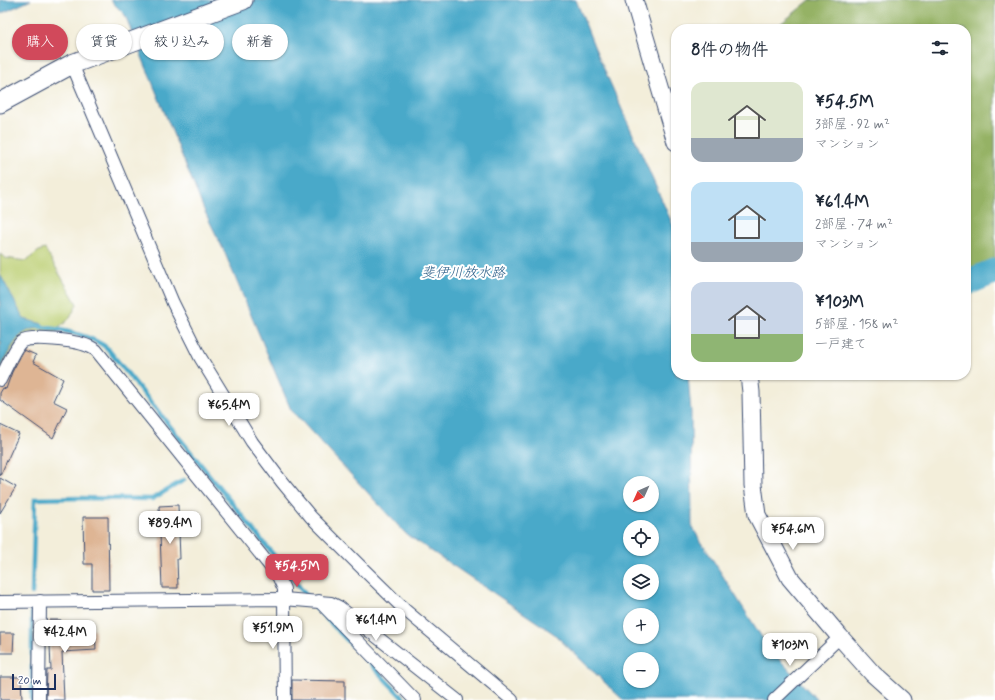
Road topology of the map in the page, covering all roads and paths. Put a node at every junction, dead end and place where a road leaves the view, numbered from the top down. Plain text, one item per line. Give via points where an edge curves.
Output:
1 (243, 0) edge
2 (634, 0) edge
3 (72, 64) junction
4 (0, 103) edge
5 (671, 125) edge
6 (1, 375) edge
7 (750, 380) edge
8 (284, 600) junction
9 (40, 601) junction
10 (314, 601) junction
11 (0, 602) edge
12 (840, 637) junction
13 (39, 700) edge
14 (285, 700) edge
15 (416, 700) edge
16 (457, 700) edge
17 (512, 700) edge
18 (774, 700) edge
19 (902, 700) edge

1 - 3 main road
2 - 5 street
3 - 4 main road
3 - 17 street via 173,303 200,357 252,442 311,517 359,565 405,610
6 - 8 street via 18,345 29,339 80,343 96,350 278,576 282,582
7 - 12 street via 753,485 757,515 790,578
8 - 9 street
8 - 10 street
8 - 14 street
9 - 11 street
9 - 13 street
10 - 15 street
10 - 16 street via 331,603 339,607
12 - 18 street
12 - 19 street via 873,674

